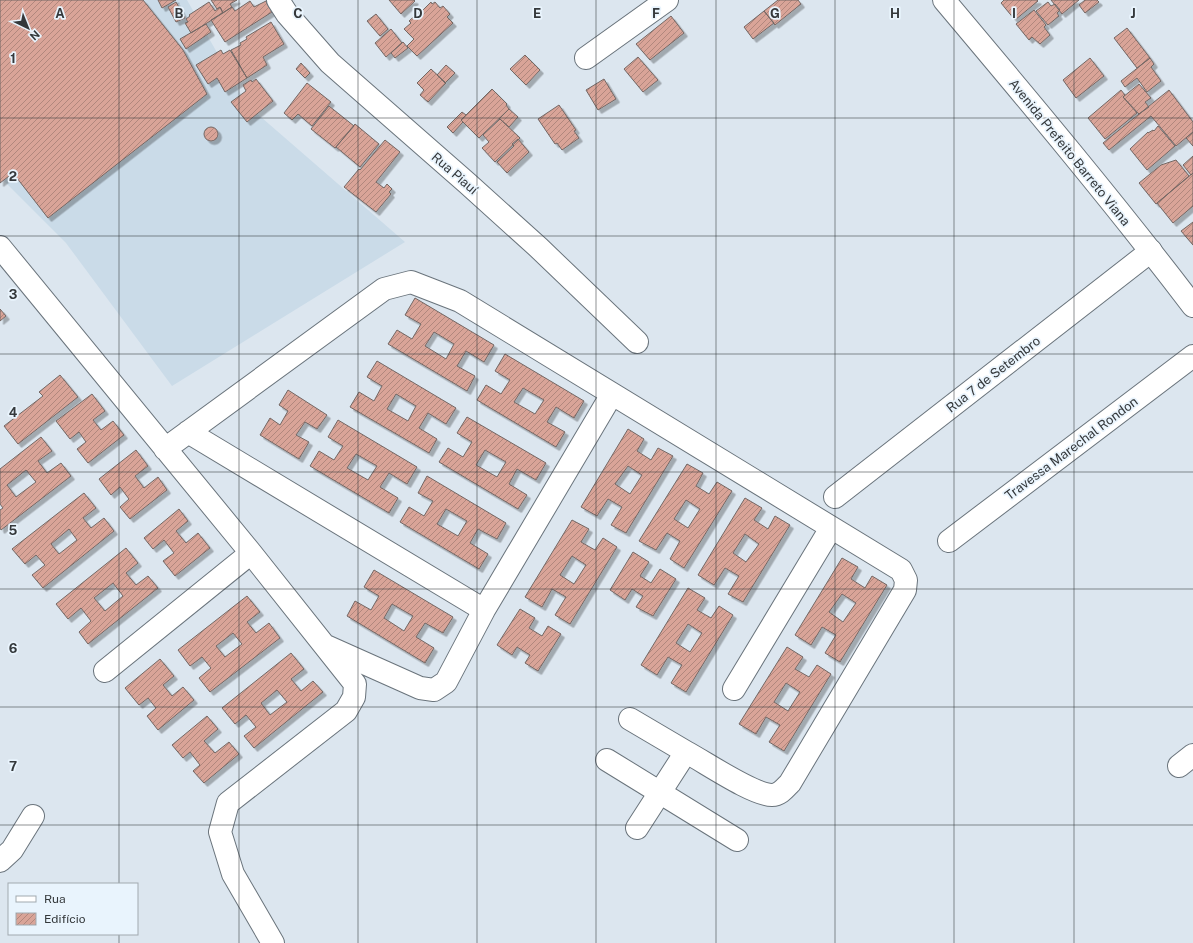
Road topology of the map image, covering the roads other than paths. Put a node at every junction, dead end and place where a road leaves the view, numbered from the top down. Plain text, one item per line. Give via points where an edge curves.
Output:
1 (278, 0) edge
2 (668, 0) edge
3 (944, 0) edge
4 (586, 58) dead end
5 (0, 247) edge
6 (1151, 251) junction
7 (1193, 306) edge
8 (637, 342) dead end
9 (1193, 356) edge
10 (612, 394) junction
11 (188, 432) junction
12 (165, 449) junction
13 (835, 497) dead end
14 (831, 528) junction
15 (949, 541) dead end
16 (251, 553) junction
17 (484, 610) junction
18 (324, 644) junction
19 (105, 671) dead end
20 (734, 689) dead end
21 (630, 719) dead end
22 (686, 752) junction
23 (607, 760) dead end
24 (660, 793) junction
25 (33, 816) dead end
26 (637, 828) dead end
27 (738, 840) dead end
28 (0, 861) edge
29 (273, 943) edge

1 - 8 street, Rua Piauí via 330,63 539,248
2 - 4 street
3 - 6 street, Avenida Prefeito Barreto Viana
5 - 12 street
6 - 7 street, Avenida Prefeito Barreto Viana
6 - 13 street, Rua 7 de Setembro
9 - 15 street, Travessa Marechal Rondon
10 - 11 street via 460,301 411,282 384,289
10 - 14 street
10 - 17 street
11 - 12 street
11 - 17 street
12 - 16 street
14 - 20 street
14 - 22 street via 901,570 906,580 905,590 790,783 780,793 773,795 756,791
16 - 18 street
16 - 19 street
17 - 18 street via 446,682 434,690 420,688
18 - 29 street via 355,684 354,697 346,711 228,804 220,832 233,874
21 - 22 street
22 - 24 street
23 - 24 street
24 - 26 street
24 - 27 street
25 - 28 street via 12,850

